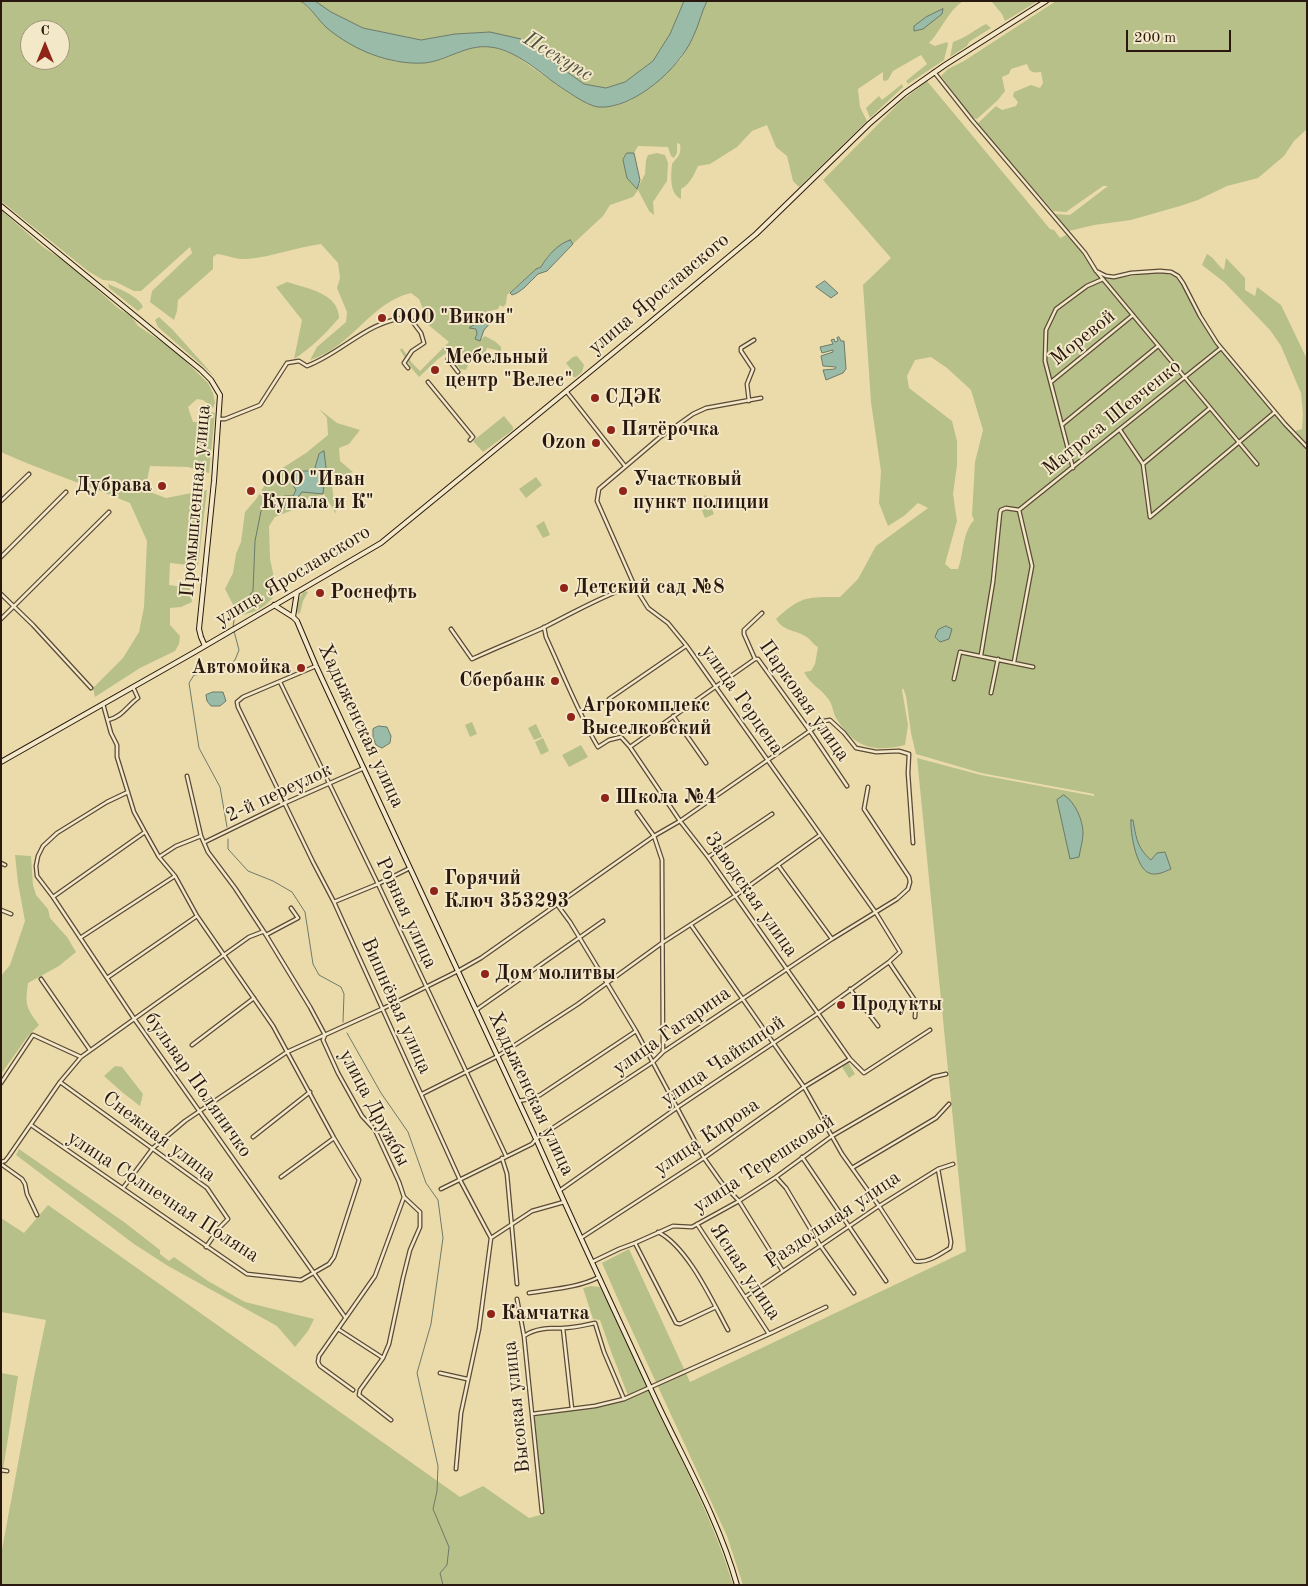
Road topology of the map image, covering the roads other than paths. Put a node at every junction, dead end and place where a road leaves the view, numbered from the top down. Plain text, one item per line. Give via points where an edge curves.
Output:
1 (1046, 1) edge
2 (934, 72) junction
3 (1, 206) edge
4 (1096, 271) junction
5 (1103, 279) junction
6 (1133, 315) junction
7 (754, 340) dead end
8 (1158, 346) junction
9 (1221, 348) junction
10 (448, 359) dead end
11 (408, 368) dead end
12 (458, 372) dead end
13 (1184, 378) junction
14 (428, 382) dead end
15 (1051, 382) junction
16 (566, 390) junction
17 (761, 398) dead end
18 (749, 401) junction
19 (1210, 408) junction
20 (1275, 412) junction
21 (219, 419) junction
22 (1063, 424) junction
23 (1120, 430) junction
24 (470, 440) dead end
25 (1239, 443) junction
26 (1307, 447) edge
27 (1143, 464) junction
28 (1257, 464) dead end
29 (625, 466) junction
30 (1073, 468) junction
31 (29, 474) dead end
32 (66, 492) dead end
33 (1, 500) edge
34 (1019, 510) junction
35 (109, 512) dead end
36 (1, 557) edge
37 (635, 587) junction
38 (297, 591) junction
39 (1, 594) edge
40 (274, 605) junction
41 (13, 607) junction
42 (762, 613) dead end
43 (294, 616) junction
44 (1, 619) edge
45 (544, 627) junction
46 (451, 629) dead end
47 (686, 645) junction
48 (205, 646) junction
49 (981, 656) junction
50 (755, 659) junction
51 (998, 659) junction
52 (1014, 662) junction
53 (316, 666) junction
54 (1032, 667) dead end
55 (954, 679) dead end
56 (280, 682) junction
57 (133, 686) junction
58 (715, 687) junction
59 (92, 688) dead end
60 (991, 694) dead end
61 (609, 699) dead end
62 (103, 704) junction
63 (673, 716) junction
64 (108, 720) junction
65 (810, 731) junction
66 (630, 747) junction
67 (767, 760) junction
68 (1, 762) edge
69 (706, 763) dead end
70 (364, 768) junction
71 (187, 776) dead end
72 (330, 784) junction
73 (847, 786) dead end
74 (868, 787) dead end
75 (129, 792) junction
76 (285, 803) junction
77 (637, 812) dead end
78 (772, 814) dead end
79 (680, 821) junction
80 (145, 832) junction
81 (820, 835) junction
82 (202, 836) junction
83 (654, 836) junction
84 (205, 842) junction
85 (913, 843) dead end
86 (159, 857) junction
87 (708, 857) junction
88 (1, 863) edge
89 (5, 865) dead end
90 (778, 865) junction
91 (410, 868) junction
92 (175, 876) junction
93 (378, 884) junction
94 (735, 896) junction
95 (53, 897) junction
96 (334, 902) junction
97 (556, 904) junction
98 (291, 908) dead end
99 (1, 910) edge
100 (876, 913) junction
101 (11, 914) dead end
102 (197, 916) junction
103 (604, 921) dead end
104 (691, 925) junction
105 (263, 931) junction
106 (266, 935) junction
107 (80, 938) junction
108 (580, 938) junction
109 (832, 939) junction
110 (662, 942) junction
111 (900, 952) joint
112 (225, 956) junction
113 (889, 962) junction
114 (787, 970) junction
115 (458, 971) junction
116 (107, 978) junction
117 (41, 979) dead end
118 (608, 982) junction
119 (426, 988) junction
120 (850, 989) junction
121 (254, 998) junction
122 (744, 999) junction
123 (382, 1010) junction
124 (476, 1010) junction
125 (817, 1014) junction
126 (914, 1017) dead end
127 (135, 1020) junction
128 (878, 1026) dead end
129 (930, 1030) dead end
130 (636, 1031) junction
131 (325, 1035) junction
132 (774, 1043) junction
133 (192, 1045) dead end
134 (90, 1050) junction
135 (287, 1052) junction
136 (663, 1052) junction
137 (498, 1056) junction
138 (81, 1057) junction
139 (850, 1059) junction
140 (653, 1062) junction
141 (466, 1072) junction
142 (946, 1074) dead end
143 (60, 1082) junction
144 (1, 1083) edge
145 (804, 1088) junction
146 (310, 1092) junction
147 (421, 1094) junction
148 (518, 1101) junction
149 (949, 1104) dead end
150 (678, 1107) junction
151 (201, 1111) junction
152 (31, 1125) junction
153 (832, 1136) junction
154 (253, 1137) dead end
155 (334, 1138) junction
156 (536, 1139) junction
157 (153, 1148) junction
158 (506, 1156) junction
159 (502, 1158) junction
160 (704, 1158) junction
161 (802, 1158) junction
162 (1, 1163) edge
163 (953, 1164) dead end
164 (852, 1168) junction
165 (938, 1169) junction
166 (281, 1177) dead end
167 (776, 1177) junction
168 (460, 1180) junction
169 (123, 1188) junction
170 (440, 1189) dead end
171 (559, 1191) junction
172 (404, 1197) junction
173 (739, 1201) junction
174 (564, 1202) junction
175 (879, 1206) junction
176 (38, 1215) dead end
177 (511, 1224) junction
178 (696, 1224) junction
179 (849, 1226) junction
180 (658, 1232) junction
181 (490, 1238) junction
182 (581, 1238) junction
183 (634, 1243) junction
184 (820, 1245) junction
185 (206, 1247) junction
186 (592, 1262) junction
187 (782, 1270) junction
188 (313, 1274) junction
189 (599, 1276) junction
190 (886, 1281) dead end
191 (517, 1284) dead end
192 (854, 1293) dead end
193 (529, 1294) dead end
194 (745, 1297) junction
195 (517, 1299) dead end
196 (716, 1307) junction
197 (826, 1308) dead end
198 (345, 1317) junction
199 (563, 1328) junction
200 (338, 1329) junction
201 (728, 1330) dead end
202 (769, 1334) junction
203 (524, 1336) junction
204 (383, 1358) junction
205 (440, 1373) dead end
206 (467, 1379) junction
207 (650, 1388) junction
208 (352, 1390) dead end
209 (624, 1399) junction
210 (572, 1409) junction
211 (532, 1414) junction
212 (392, 1420) dead end
213 (456, 1469) dead end
214 (1, 1470) edge
215 (6, 1471) dead end
216 (542, 1512) dead end
217 (737, 1585) edge

1 - 2 main road, улица Ярославского
2 - 4 street via 1085,253
2 - 16 main road, улица Ярославского via 869,124 756,234
3 - 21 main road, Промышленная улица via 201,370 220,395
4 - 5 street
4 - 9 street via 1114,277 1148,271 1171,272 1178,276
5 - 6 street
5 - 15 street via 1087,286 1056,309 1046,330 1045,361
6 - 8 street
6 - 15 street, Моревой
7 - 18 street via 741,348 753,369 747,384
8 - 13 street
8 - 22 street
9 - 13 street, Матроса Шевченко
9 - 20 street
10 - 12 street
11 - 21 street via 404,363 412,351 424,343 409,317 397,318 357,336 307,366 299,362 287,363 260,405
13 - 19 street
13 - 23 street, Матроса Шевченко
14 - 24 street via 473,437
15 - 22 street
16 - 29 street
16 - 38 main road, улица Ярославского via 381,543
17 - 18 street, улица Герцена
18 - 29 street, улица Герцена via 706,408 692,414
19 - 25 street
19 - 27 street
20 - 25 street
20 - 26 street
21 - 48 main road, Промышленная улица via 199,629
22 - 30 street
23 - 27 street
23 - 30 street, Матроса Шевченко
25 - 27 street via 1150,517
25 - 28 street
29 - 37 street, улица Герцена via 599,489 597,501
30 - 34 street, Матроса Шевченко
31 - 33 street
32 - 36 street
34 - 49 street, Матроса Шевченко via 1001,510
34 - 52 street via 1032,566
35 - 41 street
37 - 45 street via 631,586
37 - 47 street, улица Герцена via 648,608 668,623
38 - 40 main road, улица Ярославского
38 - 43 main road
39 - 41 street
40 - 43 main road
40 - 48 main road, улица Ярославского
41 - 44 street
41 - 59 street
42 - 50 street, Парковая улица via 744,630
43 - 53 main road, Хадыженская улица
45 - 46 street via 472,659
45 - 66 street via 576,705 598,746 621,737
47 - 58 street, улица Герцена
47 - 61 street
48 - 57 main road, улица Ярославского
49 - 51 street
49 - 55 street via 960,652
50 - 58 street
50 - 65 street, Парковая улица
51 - 52 street
51 - 60 street
52 - 54 street
53 - 56 street
53 - 70 main road, Хадыженская улица
56 - 72 street, Ровная улица
56 - 76 street, Вишнёвая улица via 237,702
57 - 62 main road, улица Ярославского
57 - 64 street via 138,698 124,712
58 - 63 street
58 - 67 street, улица Герцена
62 - 64 street
62 - 68 main road, улица Ярославского
63 - 66 street
63 - 69 street
64 - 75 street
65 - 67 street
65 - 73 street, Парковая улица
65 - 85 street via 830,720 856,748 909,754
66 - 79 street, Заводская улица
67 - 79 street
67 - 81 street, улица Герцена
70 - 72 street, 2-й переулок
70 - 91 main road, Хадыженская улица
71 - 82 street, улица Дружбы
72 - 76 street, 2-й переулок
72 - 93 street, Ровная улица
74 - 100 street, улица Гагарина via 864,809 910,882 908,889
75 - 80 street via 134,812
75 - 95 street, бульвар Поляничко via 107,802 43,846 38,856 37,876
76 - 84 street, 2-й переулок
76 - 96 street, Вишнёвая улица
77 - 83 street
78 - 87 street
79 - 83 street
79 - 87 street, Заводская улица
80 - 86 street
80 - 95 street
81 - 90 street
81 - 100 street, улица Герцена
82 - 84 street, улица Дружбы
82 - 86 street
83 - 97 street
83 - 110 street via 662,860
84 - 105 street, улица Дружбы via 208,852
86 - 92 street
87 - 94 street, Заводская улица
88 - 89 street
90 - 94 street
90 - 109 street
91 - 93 street
91 - 115 main road, Хадыженская улица
92 - 102 street
92 - 107 street
93 - 96 street
93 - 119 street, Ровная улица
94 - 104 street
94 - 114 street, Заводская улица
95 - 107 street, бульвар Поляничко
96 - 123 street, Вишнёвая улица
97 - 108 street
97 - 115 street
98 - 106 street via 298,918
99 - 101 street
100 - 109 street, улица Гагарина
100 - 111 street, улица Герцена
102 - 112 street
102 - 116 street
103 - 108 street
104 - 110 street
104 - 122 street
105 - 106 street, улица Дружбы
105 - 112 street via 249,937
106 - 131 street, улица Дружбы
107 - 116 street, бульвар Поляничко
108 - 118 street
108 - 124 street
109 - 114 street, улица Гагарина
110 - 118 street
110 - 136 street
111 - 113 street, улица Чайкиной
112 - 121 street
112 - 127 street
113 - 120 street, улица Чайкиной
113 - 126 street via 916,1002
114 - 122 street, улица Гагарина
114 - 125 street, Заводская улица
115 - 119 street
115 - 124 main road, Хадыженская улица
116 - 127 street, бульвар Поляничко
117 - 134 street
118 - 130 street
118 - 137 street
119 - 123 street
119 - 141 street, Ровная улица
120 - 125 street, улица Чайкиной
120 - 128 street
121 - 133 street
121 - 135 street
122 - 132 street
122 - 136 street, улица Гагарина
123 - 131 street
123 - 147 street, Вишнёвая улица
124 - 137 main road, Хадыженская улица
125 - 132 street, улица Чайкиной
125 - 139 street, Заводская улица
127 - 134 street
127 - 151 street, бульвар Поляничко
129 - 139 street, Заводская улица via 864,1073
130 - 140 street
130 - 148 street via 540,1095
131 - 135 street
131 - 172 street, улица Дружбы via 323,1040 338,1073 362,1116 375,1130
132 - 145 street
132 - 150 street, улица Чайкиной
134 - 138 street
135 - 146 street
135 - 151 street
136 - 140 street, улица Гагарина
137 - 141 street
137 - 148 main road, Хадыженская улица
138 - 143 street
138 - 144 street via 34,1036
139 - 145 street, улица Кирова
140 - 150 street
140 - 156 street, улица Гагарина
141 - 147 street
141 - 158 street, Ровная улица
142 - 153 street, улица Терешковой via 934,1077
143 - 152 street
143 - 157 street, Снежная улица
145 - 153 street
145 - 160 street, улица Кирова
146 - 154 street
146 - 155 street
147 - 168 street, Вишнёвая улица
148 - 156 main road, Хадыженская улица
149 - 164 street via 936,1118
150 - 160 street
150 - 171 street, улица Чайкиной
151 - 157 street
151 - 188 street, бульвар Поляничко
152 - 162 street
152 - 169 street, улица Солнечная Поляна
153 - 161 street, улица Терешковой
153 - 164 street
155 - 166 street
155 - 188 street via 359,1180 334,1257
156 - 158 street, улица Гагарина
156 - 171 main road, Хадыженская улица
157 - 169 street
157 - 185 street, Снежная улица via 207,1188 228,1219
158 - 159 street, улица Гагарина
159 - 168 street, улица Гагарина
159 - 177 street via 507,1174
160 - 173 street
160 - 182 street, улица Кирова
161 - 167 street, улица Терешковой
161 - 179 street
162 - 176 street via 26,1184 27,1194
163 - 165 street, Раздольная улица
164 - 175 street
165 - 175 street, Раздольная улица
165 - 175 street via 950,1248 924,1261 915,1261
167 - 173 street, улица Терешковой
167 - 184 street
168 - 170 street, улица Гагарина
168 - 181 street, Вишнёвая улица
169 - 185 street, улица Солнечная Поляна
171 - 174 main road, Хадыженская улица
172 - 198 street, улица Дружбы via 375,1276
172 - 204 street via 420,1212 420,1227 410,1250
173 - 178 street, улица Терешковой
173 - 187 street
174 - 177 street via 532,1211
174 - 182 main road, Хадыженская улица
175 - 179 street, Раздольная улица
177 - 181 street
177 - 191 street
178 - 180 street, улица Терешковой via 692,1227 673,1226
178 - 194 street, Ясная улица
179 - 184 street, Раздольная улица
179 - 190 street
180 - 183 street, улица Терешковой
180 - 196 street via 681,1250
181 - 206 street via 479,1330
182 - 186 main road, Хадыженская улица
183 - 186 street, улица Терешковой
183 - 196 street via 676,1323
184 - 187 street, Раздольная улица
184 - 192 street
185 - 188 street, улица Солнечная Поляна via 247,1274 301,1280
186 - 189 main road, Хадыженская улица
187 - 194 street, Раздольная улица
188 - 198 street, бульвар Поляничко
189 - 193 street via 590,1282
189 - 207 main road, Хадыженская улица
194 - 202 street, Ясная улица
195 - 203 street, Высокая улица
196 - 201 street
197 - 202 street, Ясная улица
198 - 200 street, улица Дружбы
199 - 203 street via 536,1330
199 - 209 street via 595,1323
199 - 210 street
200 - 204 street
200 - 208 street, улица Дружбы via 318,1356 318,1362
202 - 207 street
203 - 211 street, Высокая улица
204 - 212 street via 359,1394
205 - 206 street
206 - 213 street
207 - 209 street
207 - 217 main road, Хадыженская улица via 722,1540
209 - 210 street
210 - 211 street
211 - 216 street, Высокая улица
214 - 215 street

